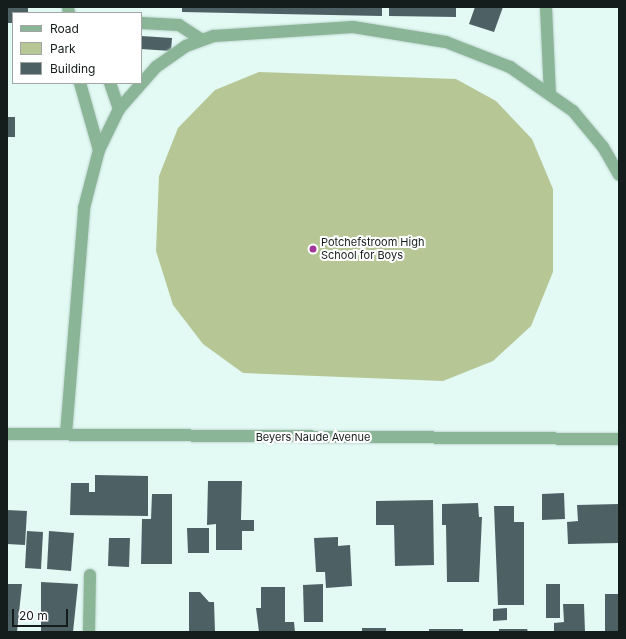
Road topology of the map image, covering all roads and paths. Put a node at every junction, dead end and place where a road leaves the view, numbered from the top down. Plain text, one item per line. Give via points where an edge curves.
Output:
1 (546, 7) edge
2 (142, 23) edge
3 (202, 40) junction
4 (142, 83) edge
5 (80, 84) edge
6 (110, 84) edge
7 (141, 84) edge
8 (550, 94) junction
9 (119, 109) junction
10 (99, 150) junction
11 (619, 175) edge
12 (7, 434) edge
13 (66, 434) junction
14 (619, 439) edge
15 (90, 575) dead end
16 (89, 632) edge

1 - 8 street
2 - 3 street via 179,25
3 - 4 street via 186,46 156,67
3 - 8 street via 214,36 353,27 446,42 510,66
5 - 10 street
6 - 9 street
7 - 9 street
8 - 11 street via 573,111 603,147
9 - 10 street
10 - 13 street via 84,208
12 - 13 street, Beyers Naude Avenue
13 - 14 street, Beyers Naude Avenue
15 - 16 street

